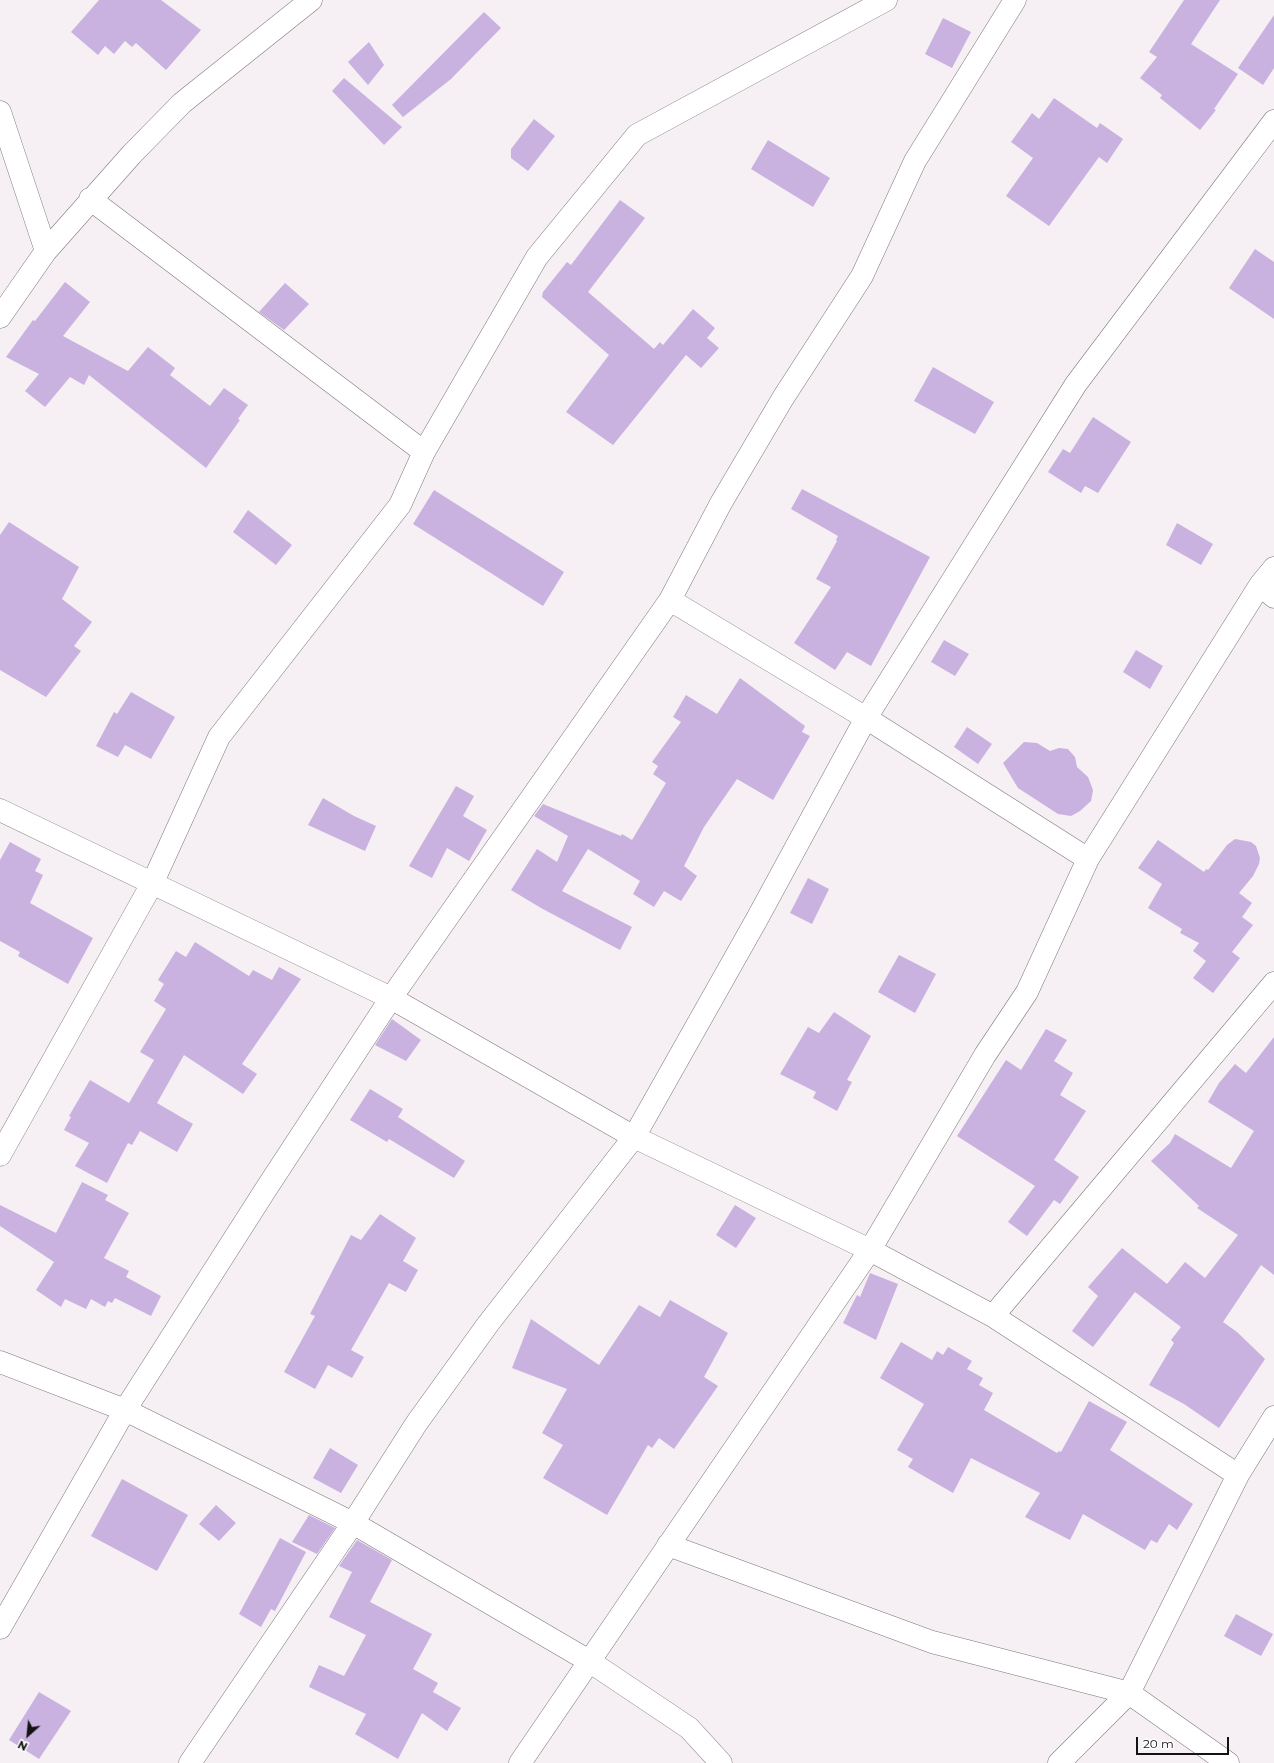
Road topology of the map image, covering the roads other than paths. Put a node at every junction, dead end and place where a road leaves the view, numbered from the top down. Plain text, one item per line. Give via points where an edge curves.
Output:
1 (311, 0) edge
2 (886, 0) edge
3 (1015, 0) edge
4 (0, 112) edge
5 (1274, 120) edge
6 (90, 199) junction
7 (46, 251) junction
8 (0, 317) edge
9 (424, 452) junction
10 (1274, 568) edge
11 (1267, 591) edge
12 (670, 600) junction
13 (866, 718) junction
14 (0, 810) edge
15 (1088, 859) junction
16 (153, 882) junction
17 (1274, 983) edge
18 (391, 998) junction
19 (634, 1137) junction
20 (0, 1155) edge
21 (870, 1250) junction
22 (993, 1316) junction
23 (0, 1362) edge
24 (125, 1410) junction
25 (1274, 1417) edge
26 (1238, 1475) junction
27 (353, 1523) junction
28 (668, 1545) junction
29 (0, 1628) edge
30 (589, 1661) junction
31 (1129, 1693) junction
32 (190, 1763) edge
33 (520, 1763) edge
34 (721, 1763) edge
35 (1059, 1763) edge
36 (1228, 1763) edge

1 - 6 street via 182,103
2 - 9 street via 637,135 537,257
3 - 12 street via 915,161 862,276 783,398 721,502
4 - 7 street
5 - 13 street via 1076,384
6 - 7 street
6 - 9 street
7 - 8 street
9 - 16 street via 400,504 219,737
10 - 11 street
11 - 15 street
12 - 13 street
12 - 18 street
13 - 15 street
13 - 19 street via 757,919
14 - 16 street
15 - 21 street via 1027,992 986,1055
16 - 18 street
16 - 20 street
17 - 22 street
18 - 19 street
18 - 24 street
19 - 21 street
19 - 27 street via 456,1368 416,1424
21 - 22 street
21 - 28 street
22 - 26 street
23 - 24 street
24 - 27 street
24 - 29 street
25 - 26 street
26 - 31 street
27 - 30 street
27 - 32 street
28 - 30 street
28 - 31 street via 932,1642
30 - 33 street
30 - 34 street via 690,1728
31 - 35 street
31 - 36 street

